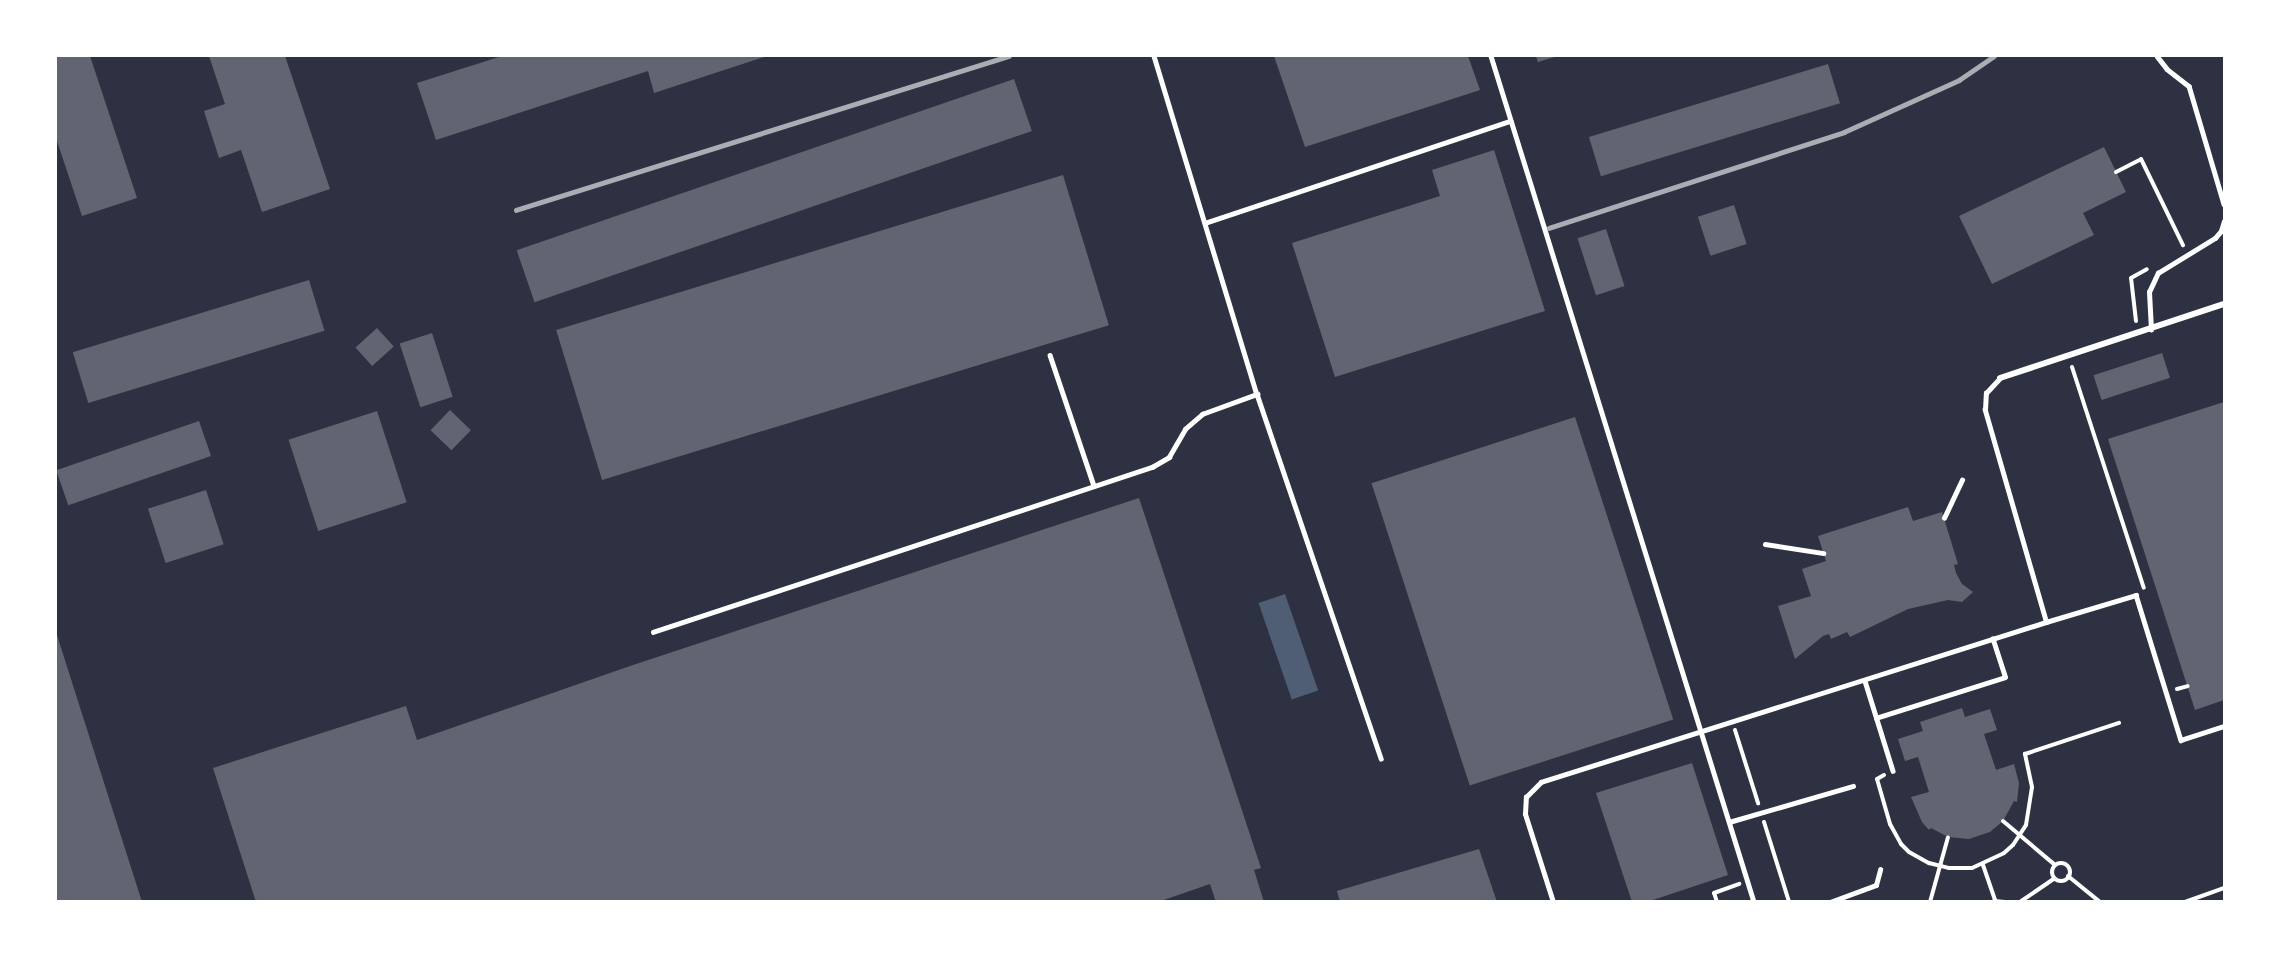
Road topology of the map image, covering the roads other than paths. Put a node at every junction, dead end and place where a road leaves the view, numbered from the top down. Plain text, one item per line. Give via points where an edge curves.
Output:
1 (1154, 56) edge
2 (1491, 56) edge
3 (2157, 56) edge
4 (1510, 121) junction
5 (2224, 204) edge
6 (2224, 221) edge
7 (1205, 223) junction
8 (2224, 304) edge
9 (2151, 330) junction
10 (1050, 355) dead end
11 (2000, 378) joint
12 (1257, 394) junction
13 (1962, 480) dead end
14 (1094, 486) junction
15 (1944, 518) dead end
16 (1765, 544) dead end
17 (1823, 553) dead end
18 (2046, 622) junction
19 (653, 632) dead end
20 (1993, 639) junction
21 (1865, 681) junction
22 (1876, 718) junction
23 (2224, 726) edge
24 (1700, 731) junction
25 (1381, 759) dead end
26 (1893, 771) road end
27 (1853, 786) dead end
28 (1729, 822) junction
29 (1880, 870) dead end
30 (1553, 902) edge
31 (1754, 902) edge
32 (1830, 902) edge

1 - 7 lane
2 - 4 lane
3 - 5 lane via 2189,86
4 - 7 lane
4 - 24 lane
6 - 9 lane via 2215,238 2158,273 2149,292
7 - 12 lane
8 - 9 street
9 - 11 street
10 - 14 lane
11 - 18 lane via 1986,393 1984,410
12 - 14 lane via 1202,414 1185,429 1176,448 1161,463
12 - 25 lane
13 - 15 lane
14 - 19 lane
16 - 17 lane
18 - 20 lane
18 - 23 lane via 2136,595 2181,740
20 - 21 lane
20 - 22 lane via 2005,677
21 - 22 lane
21 - 24 lane
22 - 26 lane
24 - 28 lane
24 - 30 lane via 1541,782 1530,791 1525,814
27 - 28 lane
28 - 31 lane
29 - 32 lane via 1876,885

